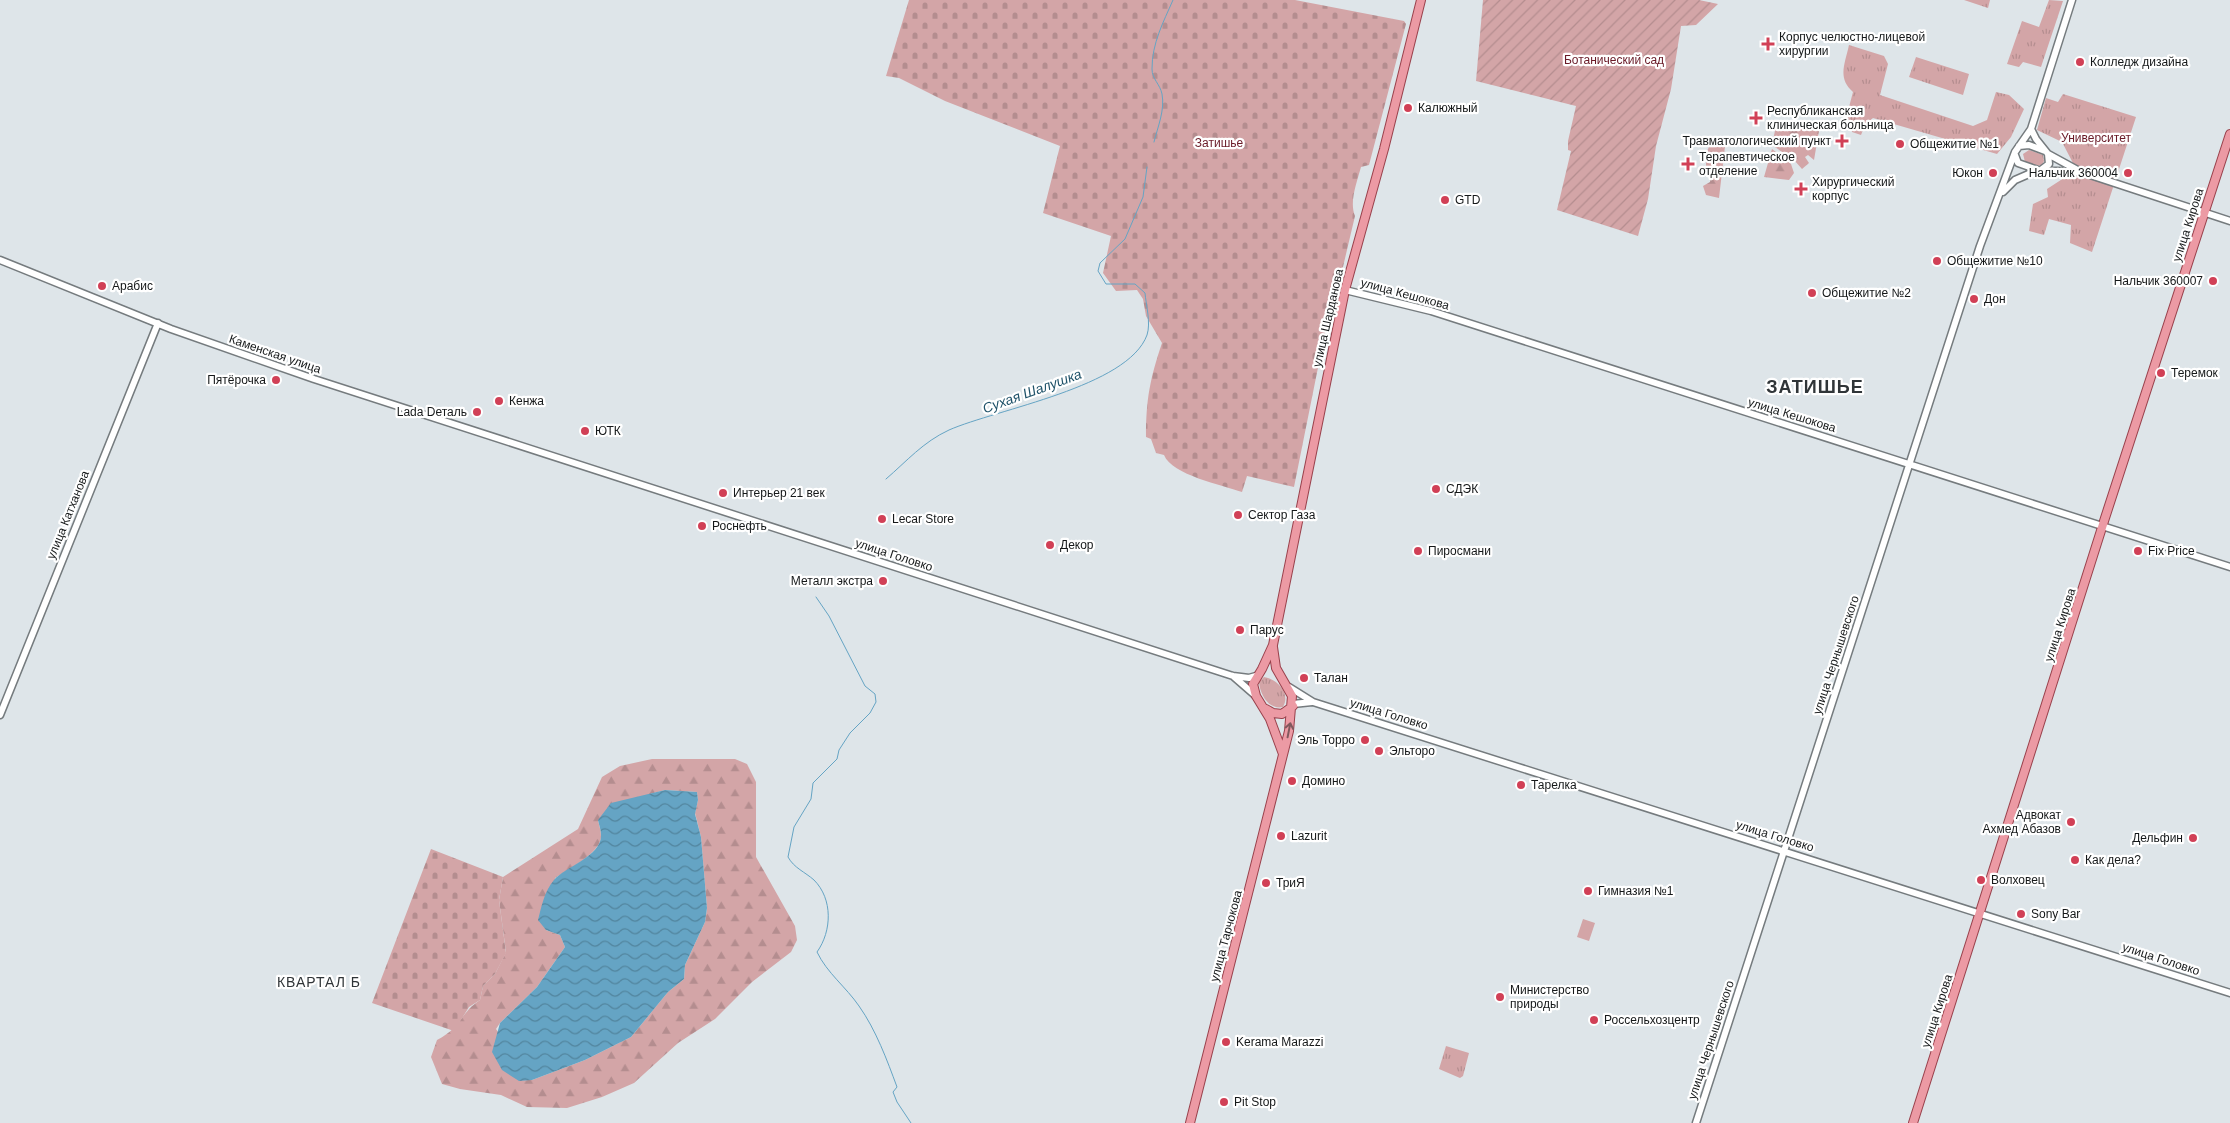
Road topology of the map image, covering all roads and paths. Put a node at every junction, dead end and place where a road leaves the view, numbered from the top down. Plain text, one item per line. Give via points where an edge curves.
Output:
1 (1421, 0) edge
2 (2072, 0) edge
3 (2031, 129) junction
4 (2230, 134) edge
5 (2019, 146) junction
6 (2047, 152) junction
7 (2015, 155) junction
8 (2039, 170) junction
9 (2081, 172) junction
10 (2001, 194) junction
11 (2204, 212) junction
12 (2230, 221) edge
13 (0, 260) edge
14 (1345, 290) junction
15 (158, 323) junction
16 (548, 454) joint
17 (1910, 464) junction
18 (2103, 525) junction
19 (2230, 567) edge
20 (1273, 645) junction
21 (1258, 674) junction
22 (1233, 676) junction
23 (1280, 676) junction
24 (1289, 687) junction
25 (1256, 696) junction
26 (1313, 702) junction
27 (1293, 705) junction
28 (1266, 709) junction
29 (0, 715) edge
30 (1284, 754) junction
31 (1783, 851) junction
32 (1980, 914) junction
33 (2230, 993) edge
34 (1190, 1123) edge
35 (1696, 1123) edge
36 (1912, 1123) edge

1 - 14 main road, улица Шарданова
2 - 3 street
3 - 5 street, улица Чернышевского
3 - 6 street
4 - 11 main road, улица Кирова
5 - 6 street via 2029,145
5 - 7 street, улица Чернышевского
6 - 8 street via 2049,164
6 - 9 street
7 - 8 street via 2018,163
7 - 10 street, улица Чернышевского
8 - 9 street
8 - 10 street via 2015,180
9 - 11 street
10 - 17 street, улица Чернышевского via 1980,246
11 - 12 street
11 - 18 main road, улица Кирова
13 - 15 street, Каменская улица
14 - 17 street, улица Кешокова via 1431,311
14 - 20 main road, улица Шарданова
15 - 16 street, Каменская улица via 314,379
15 - 29 street, улица Катханова
16 - 22 street, улица Головко
17 - 18 street, улица Кешокова
17 - 31 street, улица Чернышевского
18 - 19 street, улица Кешокова
18 - 32 main road, улица Кирова
20 - 21 main road
20 - 23 main road
21 - 22 street via 1249,678
21 - 23 main road via 1269,672
21 - 25 main road via 1253,684
22 - 25 street
23 - 24 main road
24 - 26 street
24 - 27 main road
25 - 28 main road
26 - 27 street
26 - 31 street, улица Головко
27 - 28 main road via 1282,714
30 -> 27 main road, улица Тарчокова
28 - 30 main road
30 - 34 main road, улица Тарчокова
31 - 32 street, улица Головко
31 - 35 street, улица Чернышевского
32 - 33 street, улица Головко
32 - 36 main road, улица Кирова

